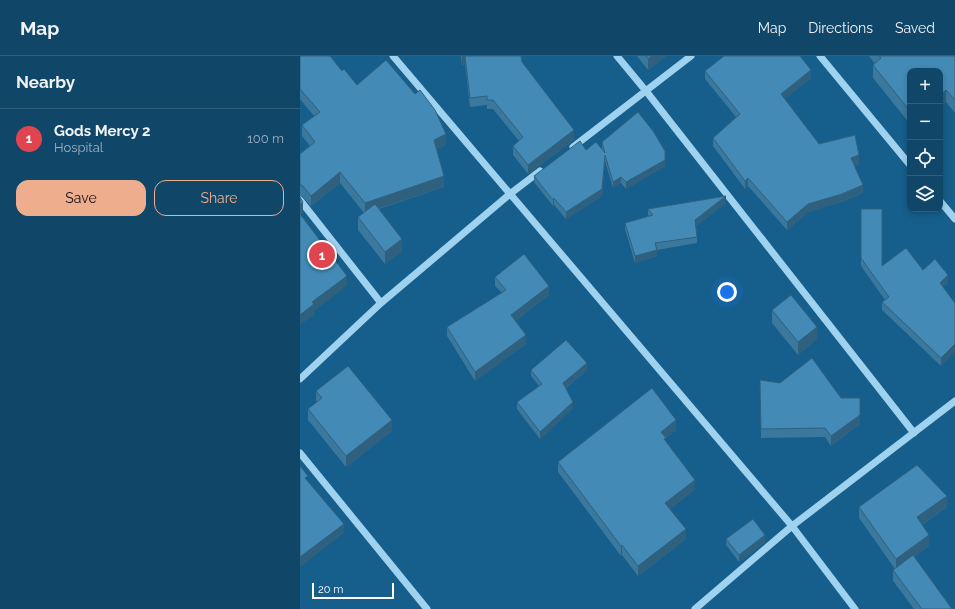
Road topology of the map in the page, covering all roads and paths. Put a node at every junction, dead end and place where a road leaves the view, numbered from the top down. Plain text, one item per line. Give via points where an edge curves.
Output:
1 (393, 56) edge
2 (616, 56) edge
3 (691, 56) edge
4 (820, 56) edge
5 (646, 91) junction
6 (566, 152) edge
7 (907, 161) edge
8 (547, 166) edge
9 (510, 194) junction
10 (300, 200) edge
11 (943, 205) edge
12 (955, 219) edge
13 (381, 303) junction
14 (300, 379) edge
15 (955, 401) edge
16 (914, 433) junction
17 (300, 453) edge
18 (792, 526) junction
19 (428, 609) edge
20 (695, 609) edge
21 (855, 609) edge

1 - 9 street
2 - 5 street
3 - 5 street
4 - 7 street
5 - 6 street
5 - 16 street
8 - 9 street
9 - 13 street
9 - 18 street
10 - 13 street
11 - 12 street
13 - 14 street
15 - 16 street
16 - 18 street
17 - 19 street
18 - 20 street
18 - 21 street

